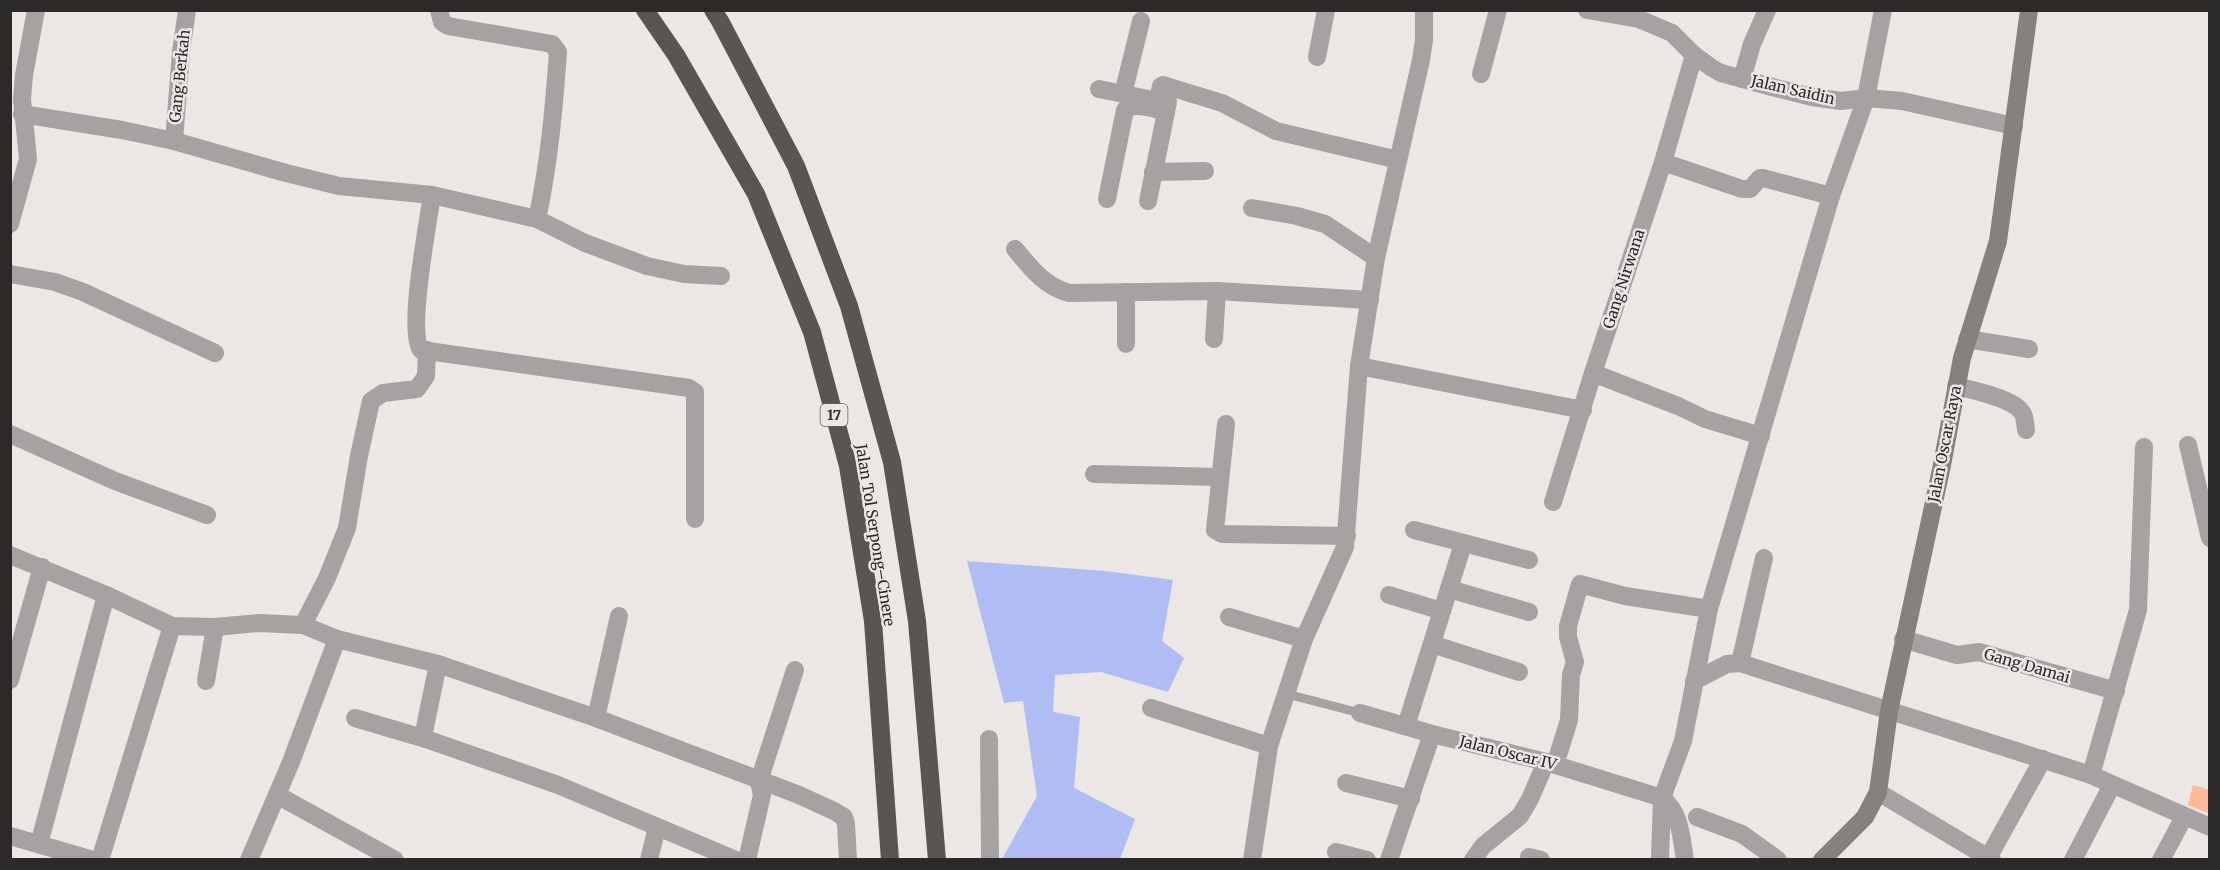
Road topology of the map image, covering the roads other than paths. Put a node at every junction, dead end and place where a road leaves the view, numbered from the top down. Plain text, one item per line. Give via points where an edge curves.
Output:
1 (36, 10) edge
2 (187, 10) edge
3 (439, 10) edge
4 (645, 10) edge
5 (713, 10) edge
6 (1326, 10) edge
7 (1424, 10) edge
8 (1498, 10) edge
9 (1587, 10) edge
10 (1767, 10) edge
11 (1883, 10) edge
12 (2028, 10) edge
13 (1631, 13) edge
14 (1141, 21) dead end
15 (1694, 55) junction
16 (1317, 57) dead end
17 (1482, 74) dead end
18 (1742, 79) junction
19 (1099, 89) dead end
20 (1176, 90) junction
21 (1123, 94) junction
22 (1866, 98) junction
23 (1166, 112) junction
24 (22, 114) junction
25 (2014, 126) junction
26 (174, 141) junction
27 (1398, 160) junction
28 (1663, 162) junction
29 (1205, 171) dead end
30 (1153, 172) junction
31 (432, 195) junction
32 (1831, 196) junction
33 (1107, 199) dead end
34 (1148, 201) dead end
35 (1252, 208) dead end
36 (537, 219) junction
37 (10, 224) edge
38 (1015, 249) dead end
39 (1376, 258) junction
40 (10, 274) edge
41 (721, 276) dead end
42 (1217, 291) junction
43 (1126, 292) junction
44 (1370, 300) junction
45 (1214, 339) dead end
46 (1967, 339) junction
47 (1126, 344) dead end
48 (428, 350) junction
49 (2029, 350) dead end
50 (215, 353) dead end
51 (1359, 366) junction
52 (1593, 373) junction
53 (1956, 386) junction
54 (1583, 410) junction
55 (1226, 424) dead end
56 (2026, 430) dead end
57 (10, 434) edge
58 (1761, 436) junction
59 (2188, 445) dead end
60 (2144, 447) dead end
61 (1094, 474) dead end
62 (1220, 477) junction
63 (1553, 502) dead end
64 (207, 515) dead end
65 (695, 519) dead end
66 (1414, 530) dead end
67 (1347, 536) junction
68 (2210, 538) edge
69 (1463, 544) junction
70 (10, 555) edge
71 (1764, 558) dead end
72 (1529, 560) dead end
73 (42, 567) junction
74 (1449, 589) junction
75 (105, 595) junction
76 (1389, 595) dead end
77 (1709, 609) junction
78 (1442, 610) junction
79 (1529, 612) dead end
80 (620, 616) dead end
81 (1229, 617) dead end
82 (303, 625) junction
83 (172, 626) junction
84 (215, 627) junction
85 (337, 639) junction
86 (1304, 639) junction
87 (1903, 639) junction
88 (1432, 644) junction
89 (1740, 663) junction
90 (438, 664) junction
91 (795, 670) dead end
92 (1519, 672) dead end
93 (10, 680) edge
94 (206, 681) dead end
95 (1694, 681) junction
96 (2116, 691) junction
97 (1287, 694) junction
98 (1151, 708) dead end
99 (1889, 711) junction
100 (1360, 713) joint
101 (355, 718) dead end
102 (596, 718) junction
103 (1406, 726) junction
104 (1432, 734) junction
105 (426, 739) junction
106 (989, 739) dead end
107 (1269, 746) junction
108 (2043, 759) junction
109 (1550, 764) junction
110 (2091, 775) junction
111 (759, 781) junction
112 (1346, 783) dead end
113 (2112, 785) junction
114 (1878, 792) junction
115 (277, 795) junction
116 (1662, 798) junction
117 (1411, 799) junction
118 (2184, 817) junction
119 (1697, 818) dead end
120 (657, 827) junction
121 (2210, 827) edge
122 (10, 836) edge
123 (39, 844) junction
124 (1336, 852) dead end
125 (714, 855) edge
126 (1990, 859) edge
127 (93, 860) edge
128 (100, 860) edge
129 (249, 860) edge
130 (395, 860) edge
131 (649, 860) edge
132 (736, 860) edge
133 (747, 860) edge
134 (848, 860) edge
135 (890, 860) edge
136 (938, 860) edge
137 (990, 860) edge
138 (1252, 860) edge
139 (1367, 860) edge
140 (1389, 860) edge
141 (1473, 860) edge
142 (1660, 860) edge
143 (1685, 860) edge
144 (1778, 860) edge
145 (1822, 860) edge
146 (2073, 860) edge
147 (2161, 860) edge

1 - 24 street via 24,75
2 - 26 street, Gang Berkah
3 - 36 street via 442,22 448,26 556,47 553,118
4 - 135 highway, Jalan Tol Serpong–Cinere / 17 via 676,55 756,194 812,332 848,466 873,621
5 - 136 highway, Jalan Tol Serpong–Cinere via 796,166 849,306 892,462 917,621
6 - 16 street
7 - 27 street via 1423,51
8 - 17 street
9 - 13 street, Jalan Saidin
10 - 18 street
11 - 22 street
12 - 25 street, Jalan Oscar Raya
13 - 15 street, Jalan Saidin via 1672,33
14 - 21 street
15 - 18 street, Jalan Saidin via 1721,73
15 - 28 street, Gang Nirwana
18 - 22 street, Jalan Saidin via 1812,98
19 - 21 street
20 - 21 street via 1162,85 1158,101
20 - 23 street via 1170,93
20 - 27 street via 1222,103 1276,131
22 - 25 street, Jalan Saidin via 1902,101
22 - 32 street
23 - 30 street
23 - 33 street via 1139,106 1127,108
24 - 26 street
24 - 37 street via 28,159
25 - 46 street, Jalan Oscar Raya via 1998,241
26 - 31 street via 339,186
27 - 39 street
28 - 32 street via 1742,189 1750,189 1763,178
28 - 52 street, Gang Nirwana
29 - 30 street
30 - 34 street
31 - 36 street
31 - 48 street via 416,322 417,345
32 - 58 street
35 - 39 street via 1326,224
36 - 41 street via 585,243 647,266
38 - 43 street via 1038,276 1059,290 1084,294
39 - 44 street
40 - 50 street via 55,282 83,292
42 - 43 street
42 - 44 street
42 - 45 street
43 - 47 street
44 - 51 street
46 - 49 street
46 - 53 street, Jalan Oscar Raya
48 - 65 street via 689,388 695,392
48 - 82 street via 426,376 417,389 383,393 371,401 347,528
51 - 54 street
51 - 67 street
52 - 54 street, Gang Nirwana
52 - 58 street via 1705,419
53 - 56 street via 1995,396 2017,408 2023,413
53 - 87 street, Jalan Oscar Raya
54 - 63 street, Gang Nirwana
55 - 62 street
57 - 64 street via 115,481
58 - 77 street
59 - 68 street
60 - 96 street via 2138,610
61 - 62 street
62 - 67 street via 1214,527 1220,533
66 - 69 street
67 - 86 street
69 - 72 street
69 - 74 street
70 - 73 street
71 - 89 street
73 - 75 street
73 - 93 street
74 - 78 street
74 - 79 street
75 - 83 street
75 - 123 street
76 - 78 street
77 - 95 street
77 - 109 street via 1625,596 1580,584 1568,626 1575,662 1569,720
78 - 88 street
80 - 102 street
81 - 86 street
82 - 84 street
82 - 85 street
83 - 84 street
83 - 128 street
84 - 94 street
85 - 90 street
85 - 115 street
86 - 97 street
87 - 96 street, Gang Damai via 1957,656 1979,652
87 - 99 street, Jalan Oscar Raya
88 - 92 street
88 - 103 street
89 - 95 street via 1727,664
89 - 99 street
90 - 102 street
90 - 105 street via 424,732
91 - 111 street
95 - 116 street via 1683,741
96 - 110 street
97 - 100 lane, Jalan Oscar IV
97 - 107 street
98 - 107 street
99 - 108 street
99 - 114 street, Jalan Oscar Raya
100 - 103 street, Jalan Oscar IV
101 - 105 street
102 - 111 street
103 - 104 street, Jalan Oscar IV
104 - 109 street, Jalan Oscar IV
104 - 117 street
105 - 120 street via 558,785
106 - 137 street
107 - 138 street
108 - 110 street
108 - 126 street
109 - 116 street, Jalan Oscar IV
109 - 141 street via 1520,816 1483,846
110 - 113 street
111 - 133 street via 762,795
111 - 134 street via 844,817
112 - 117 street
113 - 118 street
113 - 146 street
114 - 126 street
114 - 145 street, Jalan Oscar Raya via 1865,817
115 - 129 street
115 - 130 street
116 - 142 street
116 - 143 street via 1672,806
117 - 140 street
118 - 121 street
118 - 147 street
119 - 144 street via 1742,834
120 - 125 street
120 - 131 street
122 - 123 street
123 - 127 street
124 - 139 street
125 - 132 street

